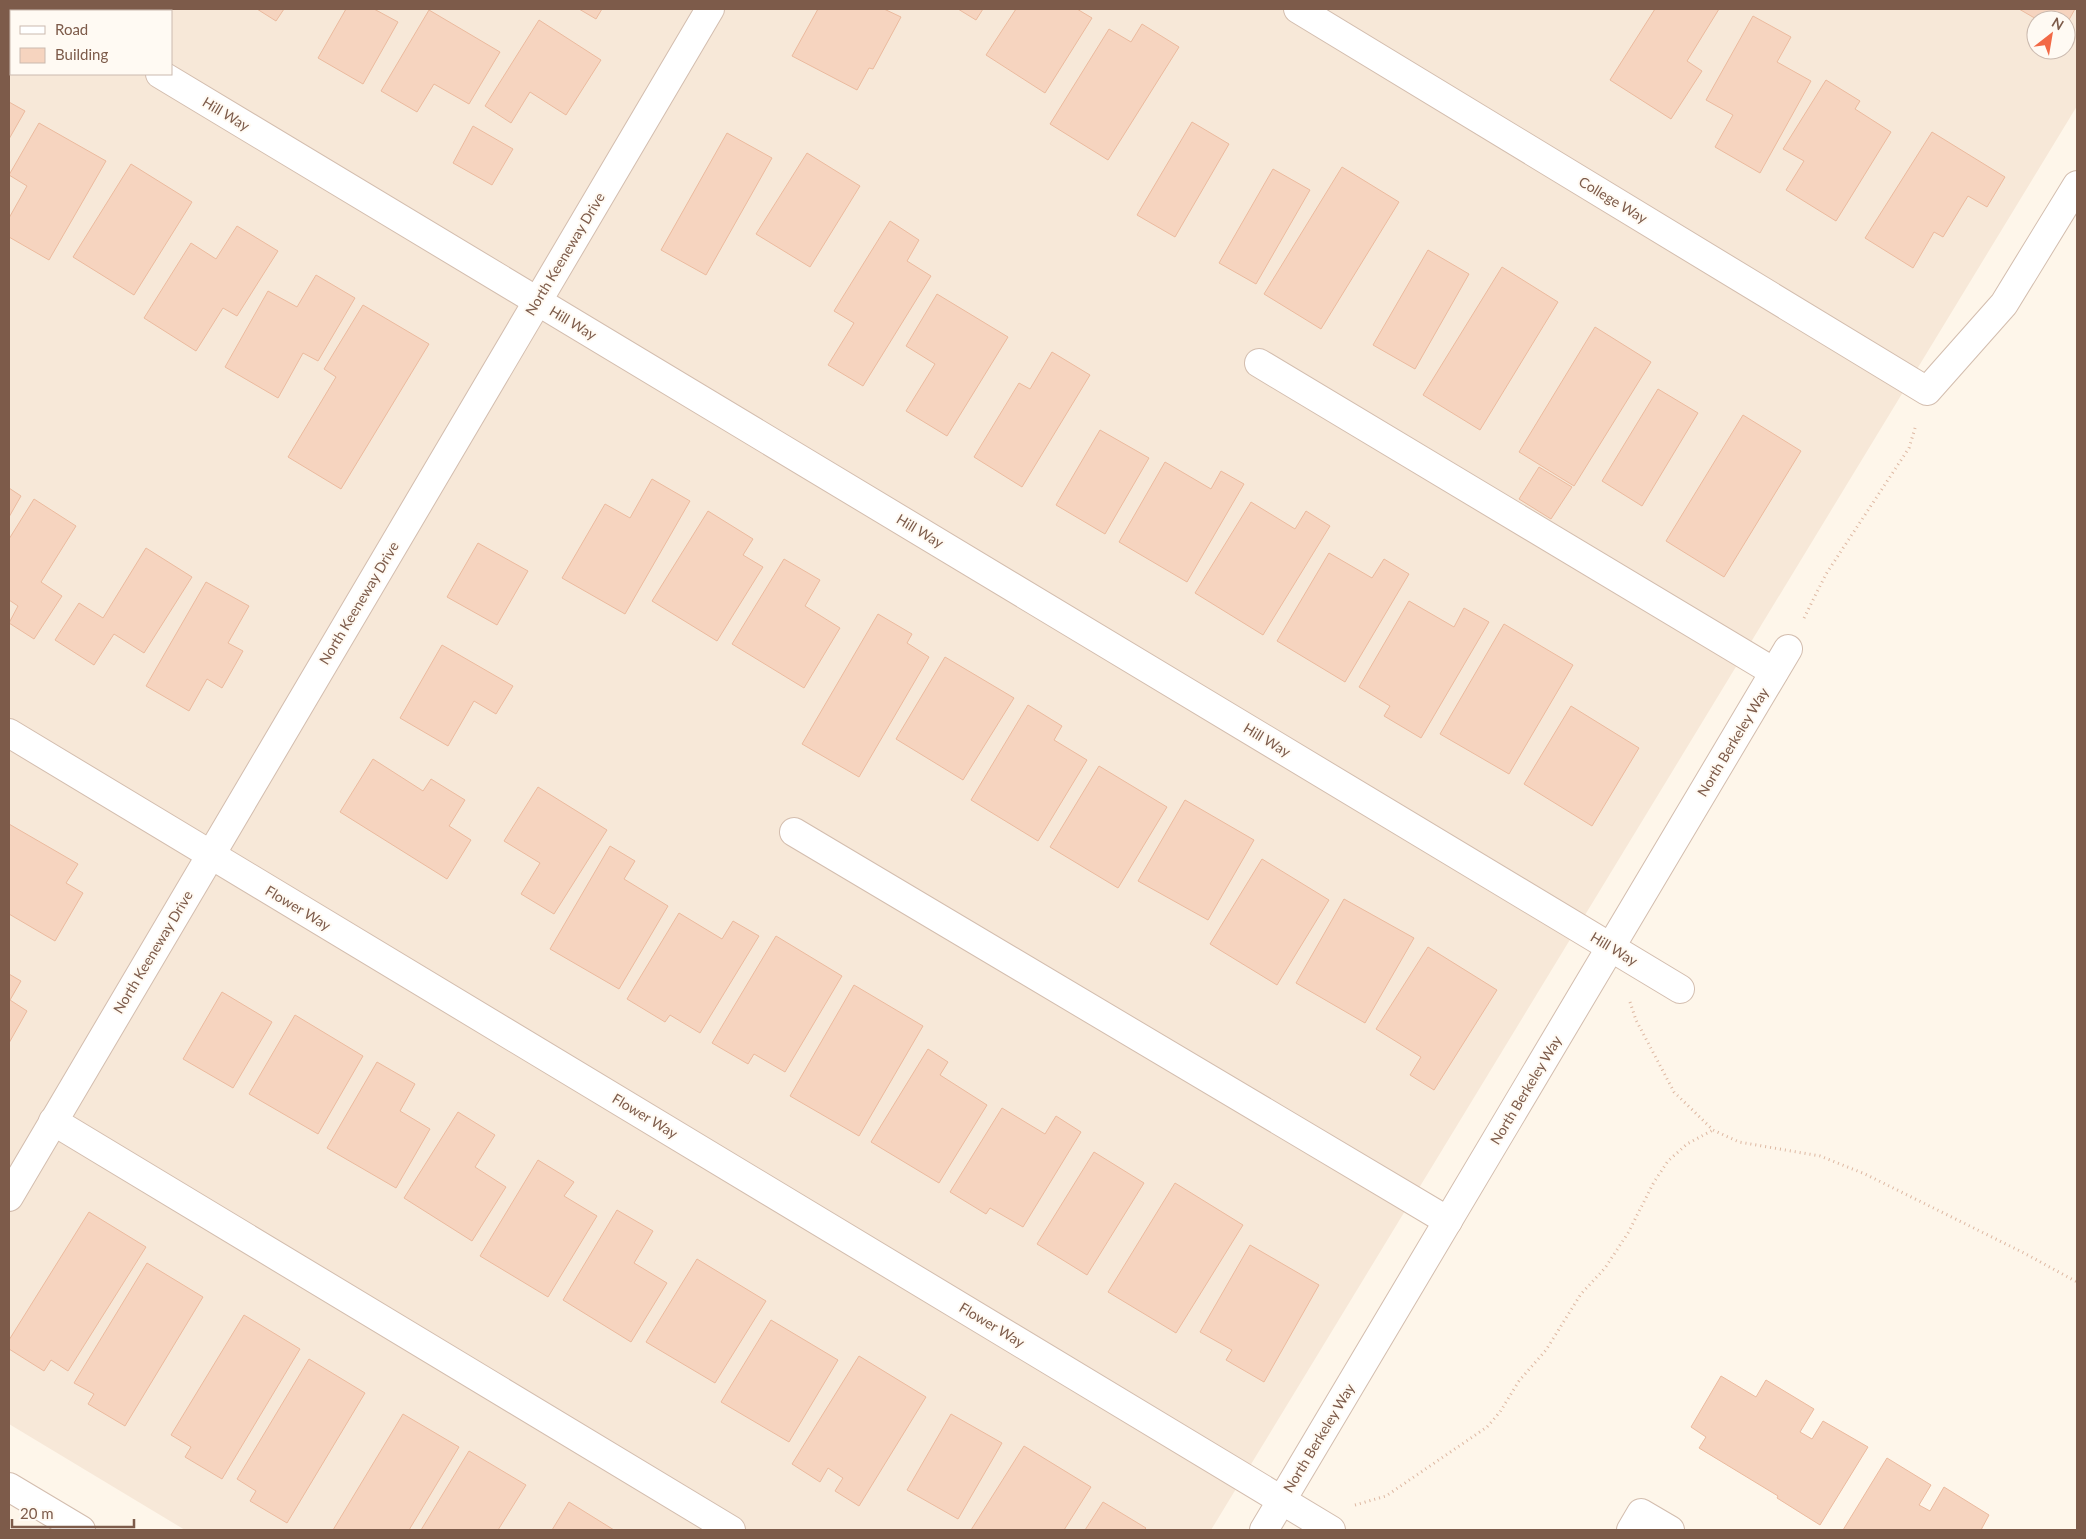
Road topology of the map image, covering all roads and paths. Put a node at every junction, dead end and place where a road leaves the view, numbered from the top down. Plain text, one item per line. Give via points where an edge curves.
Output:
1 (710, 9) edge
2 (1298, 9) edge
3 (162, 75) edge
4 (2077, 185) edge
5 (537, 301) junction
6 (1259, 362) dead end
7 (1928, 391) junction
8 (1788, 649) joint
9 (1774, 672) junction
10 (9, 733) edge
11 (794, 832) dead end
12 (210, 855) junction
13 (1611, 947) junction
14 (1680, 989) dead end
15 (53, 1121) junction
16 (1713, 1130) junction
17 (9, 1197) edge
18 (1448, 1221) junction
19 (2077, 1282) edge
20 (9, 1487) edge
21 (1282, 1500) junction
22 (1350, 1506) dead end
23 (81, 1530) edge
24 (732, 1530) edge
25 (1264, 1530) edge
26 (1332, 1530) edge
27 (1630, 1530) edge
28 (1670, 1530) edge

1 - 5 street, North Keeneway Drive
2 - 7 street, College Way
3 - 5 street, Hill Way
4 - 7 street via 2004,304
5 - 12 street, North Keeneway Drive
5 - 13 street, Hill Way
6 - 9 street
7 - 8 path via 1909,448 1826,574
8 - 9 street, North Berkeley Way
9 - 13 street, North Berkeley Way
10 - 12 street, Flower Way
11 - 18 street
12 - 15 street, North Keeneway Drive
12 - 21 street, Flower Way
13 - 14 street, Hill Way
13 - 16 path via 1636,1020 1674,1092
13 - 18 street, North Berkeley Way
15 - 17 street, North Keeneway Drive
15 - 24 street
16 - 19 path via 1739,1142 1820,1156 1865,1174
16 - 22 path via 1687,1144 1668,1161 1605,1268 1581,1294 1546,1350 1519,1380 1487,1427 1386,1496
18 - 21 street, North Berkeley Way
20 - 23 street
21 - 25 street, North Berkeley Way
21 - 26 street, Flower Way
27 - 28 street via 1641,1513

